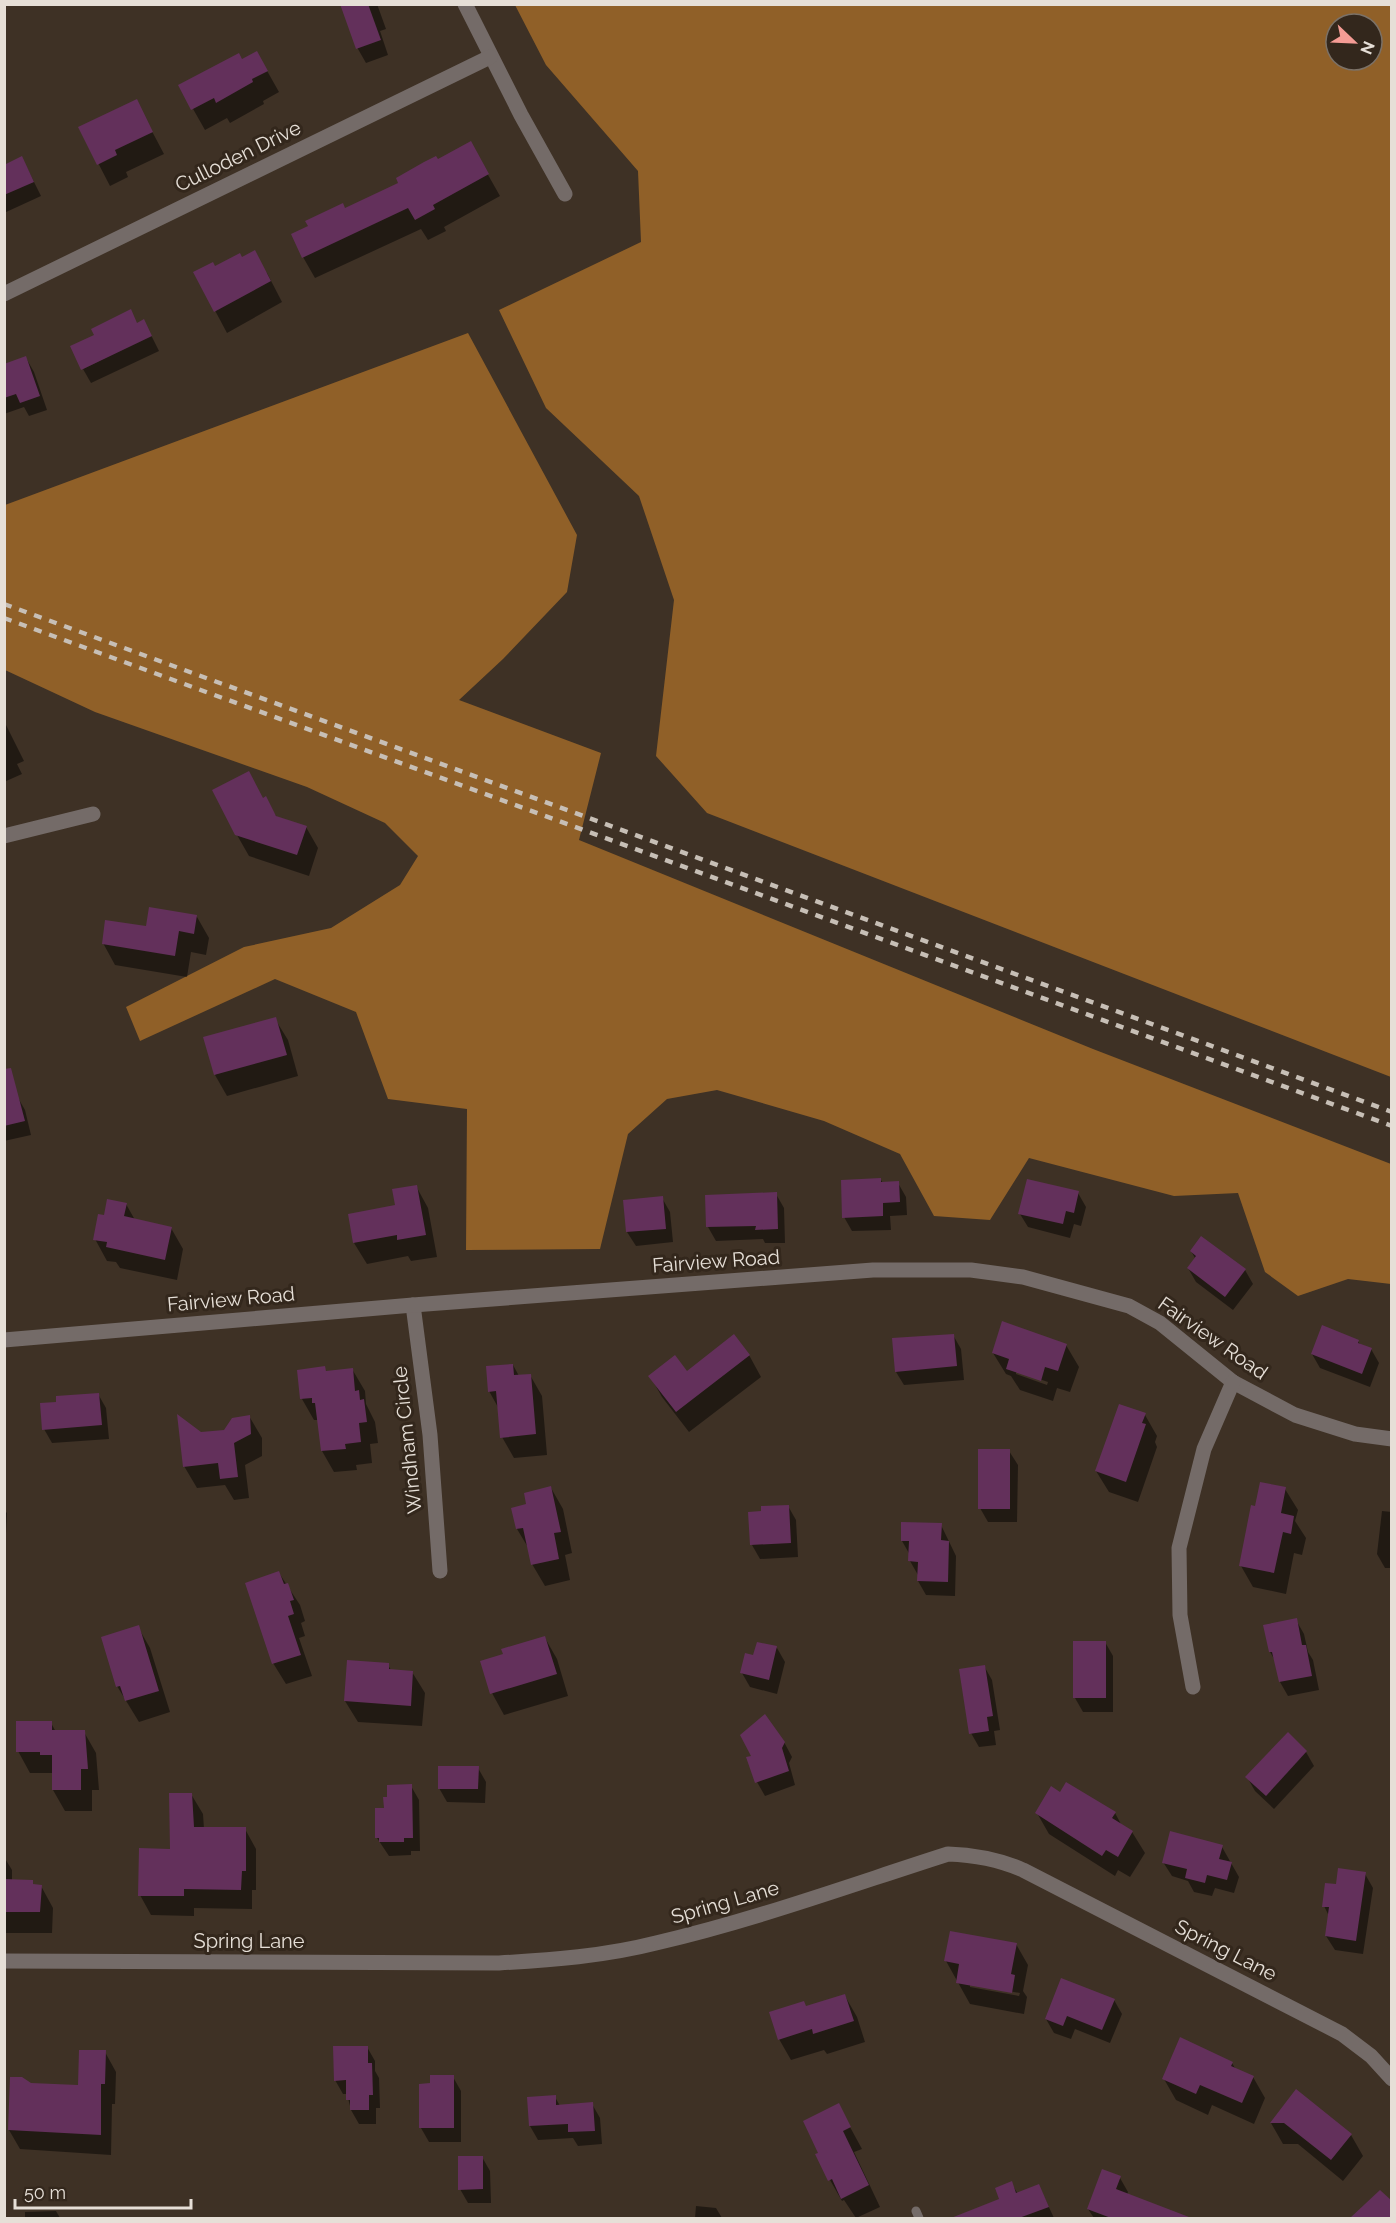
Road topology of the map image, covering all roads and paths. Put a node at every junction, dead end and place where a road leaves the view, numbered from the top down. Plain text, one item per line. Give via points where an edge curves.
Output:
1 (465, 4) edge
2 (490, 57) junction
3 (565, 194) dead end
4 (4, 294) edge
5 (93, 814) dead end
6 (4, 836) edge
7 (413, 1305) junction
8 (4, 1340) edge
9 (1233, 1382) junction
10 (1392, 1439) edge
11 (440, 1571) dead end
12 (1193, 1687) dead end
13 (4, 1961) edge
14 (1392, 2079) edge

1 - 2 street
2 - 3 street
2 - 4 street, Culloden Drive
5 - 6 street
7 - 8 street, Fairview Road
7 - 9 street, Fairview Road via 873,1270 971,1270 1023,1277 1129,1306 1160,1323
7 - 11 street, Windham Circle via 430,1435
9 - 10 street, Fairview Road via 1295,1414 1355,1434
9 - 12 street via 1204,1449 1179,1548 1180,1615
13 - 14 street, Spring Lane via 559,1960 655,1944 948,1854 973,1855 1023,1870 1342,2034 1371,2056

